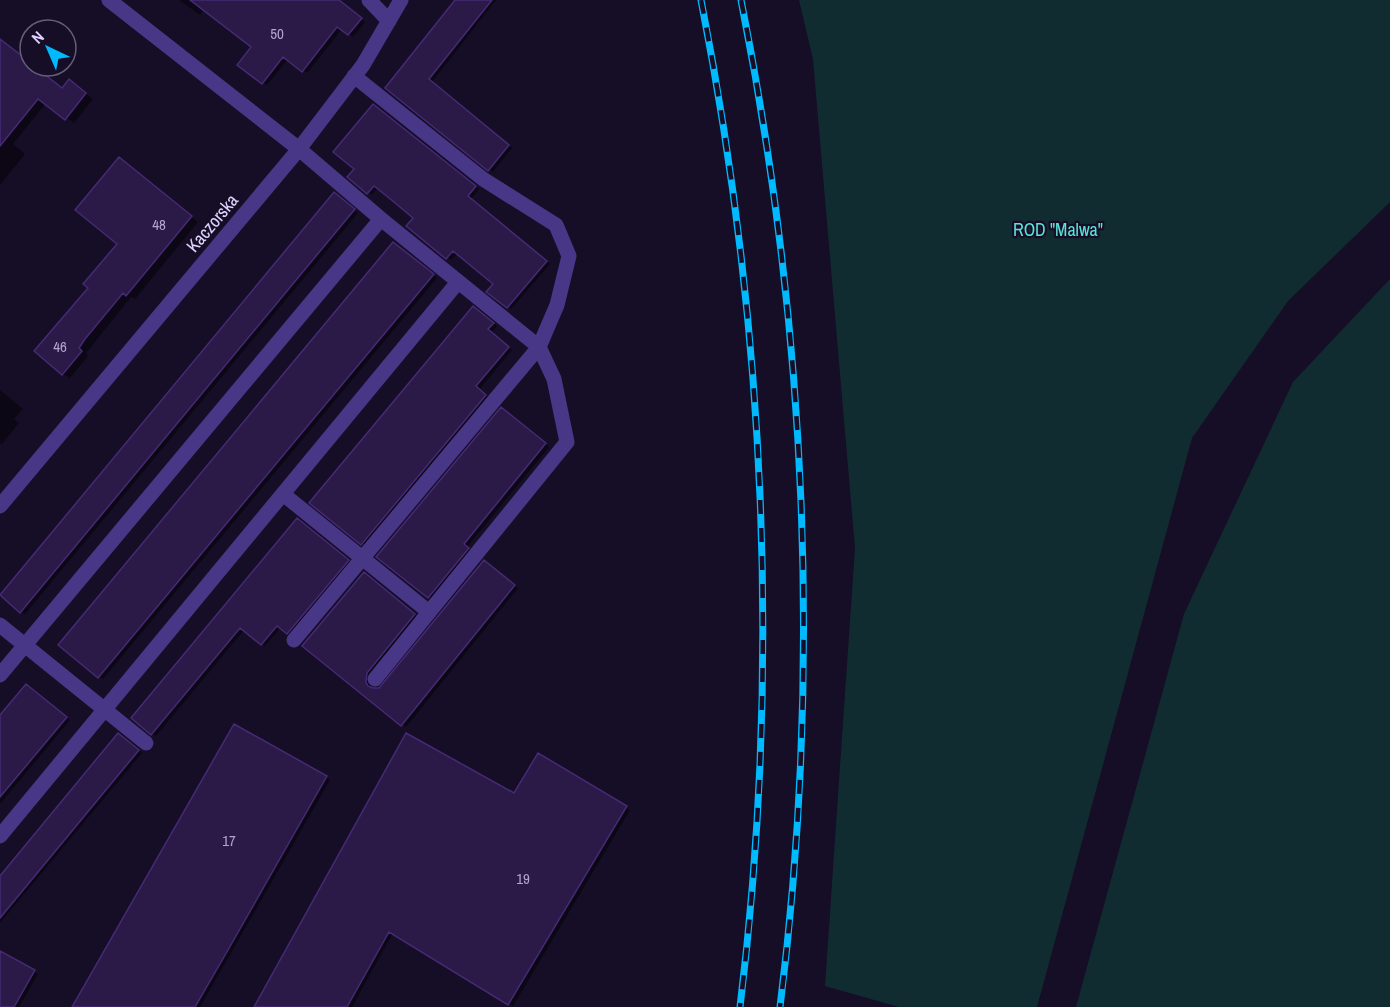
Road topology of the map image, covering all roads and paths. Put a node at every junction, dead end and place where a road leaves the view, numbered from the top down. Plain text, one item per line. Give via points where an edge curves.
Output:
1 (109, 0) edge
2 (369, 0) edge
3 (401, 0) edge
4 (388, 21) junction
5 (354, 76) junction
6 (299, 149) junction
7 (381, 219) junction
8 (458, 282) junction
9 (539, 347) junction
10 (283, 494) junction
11 (0, 506) edge
12 (362, 559) junction
13 (429, 612) junction
14 (0, 625) edge
15 (294, 640) dead end
16 (25, 645) junction
17 (0, 675) edge
18 (375, 679) dead end
19 (105, 709) junction
20 (146, 743) dead end
21 (0, 836) edge

1 - 6 street
2 - 4 street
3 - 4 street, Kaczorska
4 - 5 street, Kaczorska
5 - 6 street, Kaczorska
5 - 9 street via 483,179 556,225 569,256 557,305
6 - 7 street
6 - 11 street, Kaczorska
7 - 8 street
7 - 16 street
8 - 9 street
8 - 10 street
9 - 12 street
9 - 13 street via 554,379 567,442
10 - 12 street
10 - 19 street
12 - 13 street
12 - 15 street
13 - 18 street
14 - 16 street
16 - 17 street
16 - 19 street
19 - 20 street
19 - 21 street

